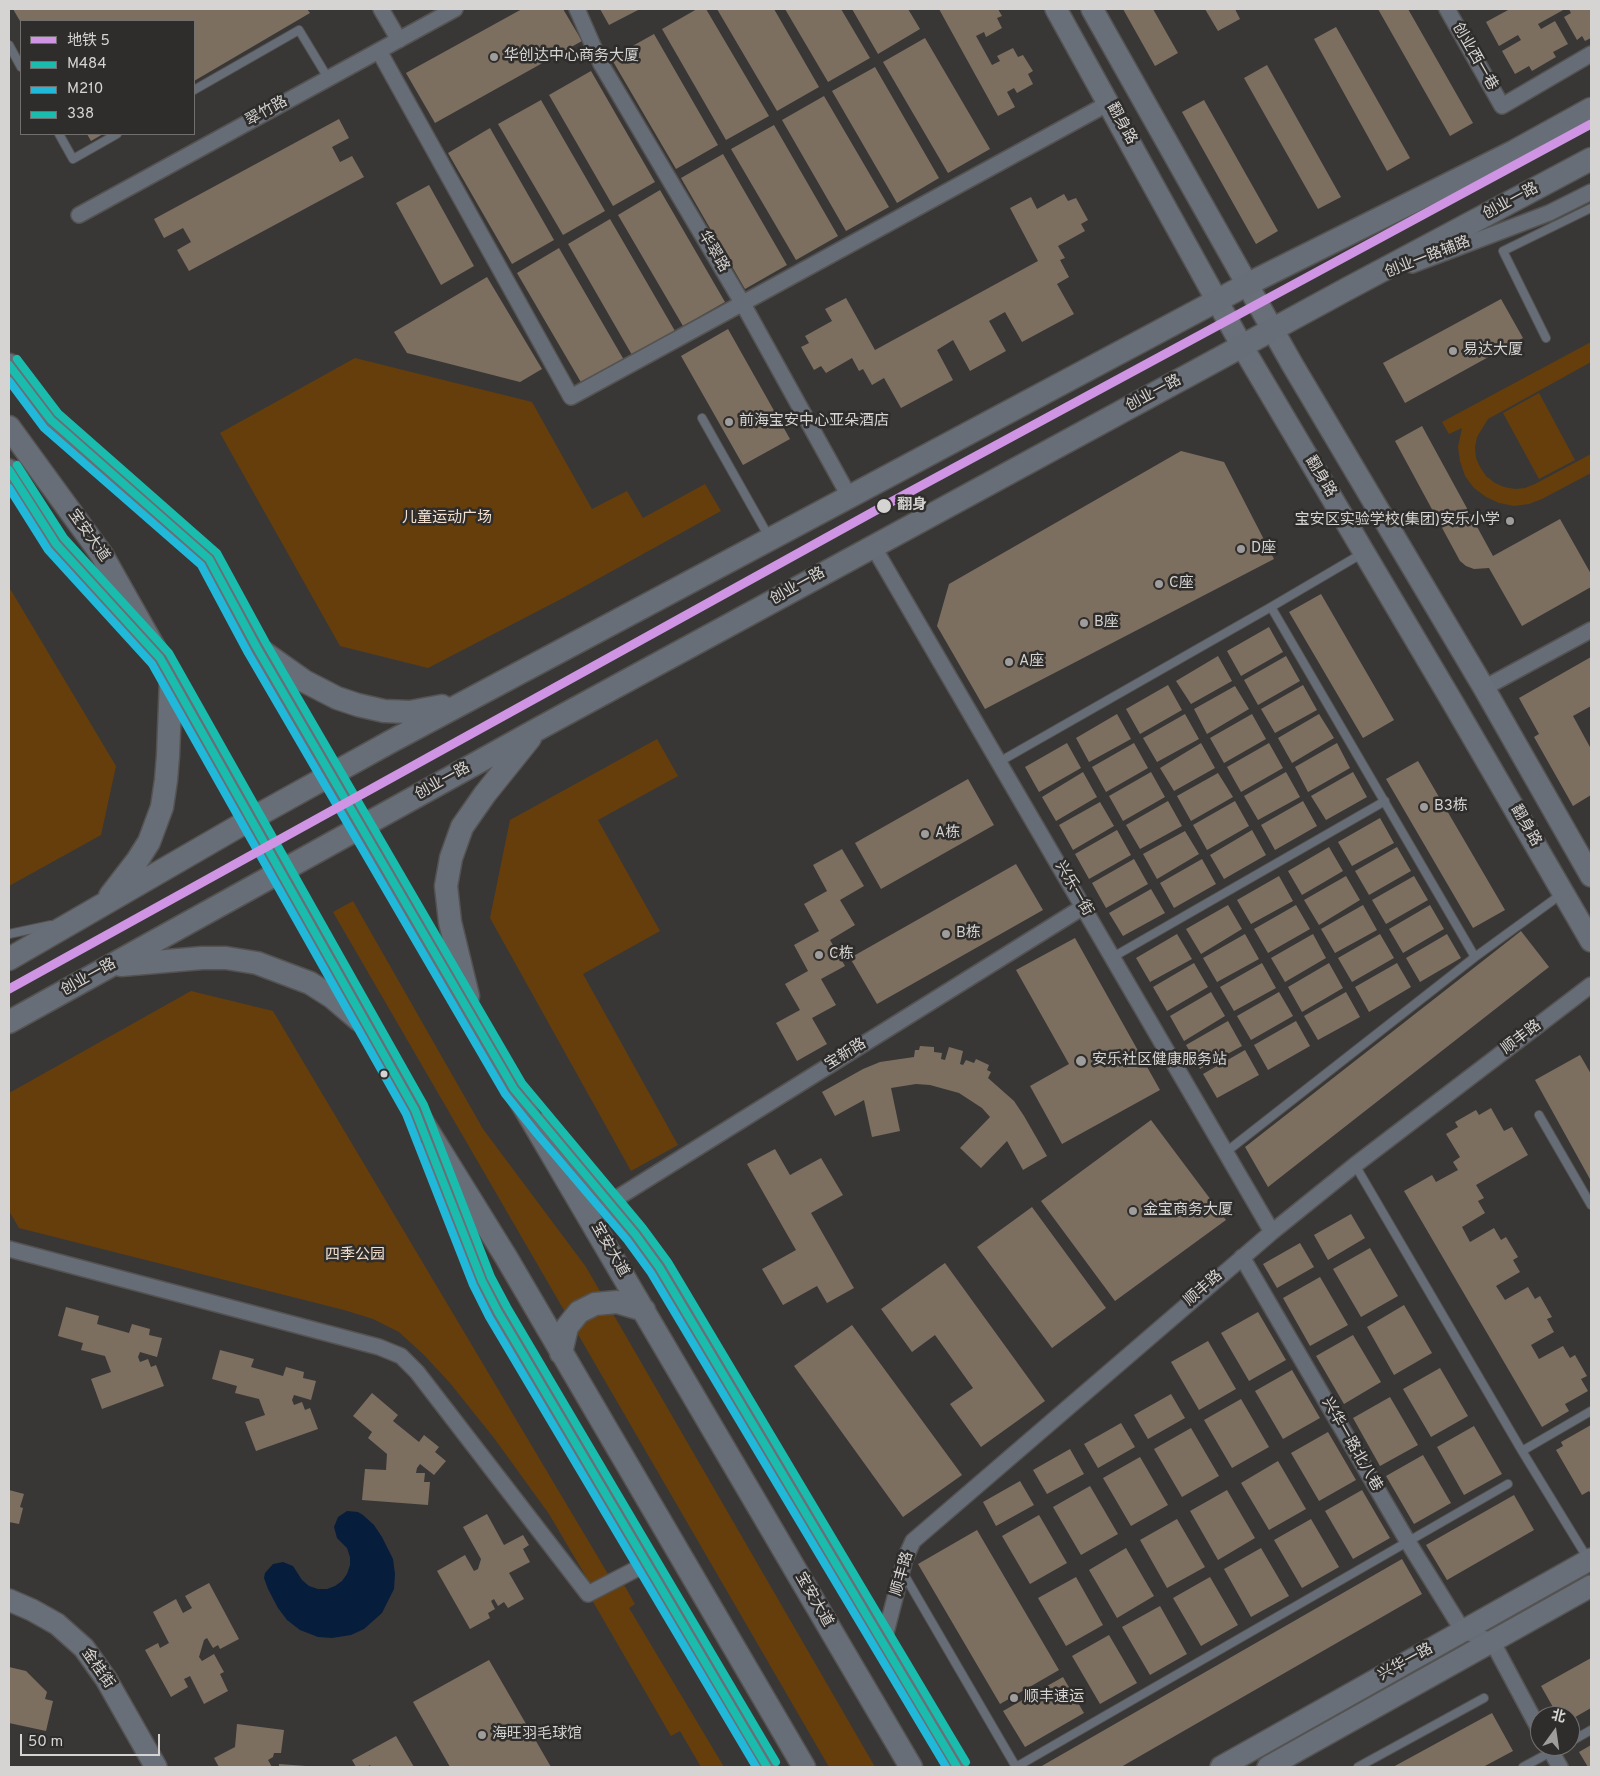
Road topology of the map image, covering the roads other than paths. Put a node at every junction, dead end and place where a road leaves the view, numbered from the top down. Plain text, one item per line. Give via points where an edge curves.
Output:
1 (381, 9) edge
2 (455, 9) edge
3 (577, 9) edge
4 (1056, 9) edge
5 (1092, 9) edge
6 (1447, 9) edge
7 (399, 40) junction
8 (9, 45) edge
9 (379, 51) junction
10 (1591, 54) edge
11 (20, 65) edge
12 (328, 78) junction
13 (195, 89) edge
14 (1110, 103) junction
15 (1591, 109) edge
16 (59, 135) edge
17 (115, 135) edge
18 (1591, 159) edge
19 (1591, 192) edge
20 (1591, 208) edge
21 (78, 215) dead end
22 (1248, 284) junction
23 (1347, 289) junction
24 (1217, 301) junction
25 (743, 304) junction
26 (1273, 329) junction
27 (1546, 338) dead end
28 (1242, 346) junction
29 (9, 364) edge
30 (702, 418) dead end
31 (9, 426) edge
32 (9, 470) edge
33 (849, 496) junction
34 (770, 539) junction
35 (873, 546) junction
36 (1364, 552) junction
37 (1271, 606) junction
38 (1591, 630) edge
39 (257, 648) junction
40 (160, 658) junction
41 (172, 678) junction
42 (1484, 688) junction
43 (475, 697) junction
44 (538, 728) junction
45 (999, 762) junction
46 (331, 774) junction
47 (1385, 801) junction
48 (251, 819) junction
49 (361, 828) junction
50 (281, 872) junction
51 (1591, 876) edge
52 (1563, 893) junction
53 (102, 906) junction
54 (1084, 907) junction
55 (77, 920) junction
56 (9, 934) edge
57 (1591, 941) edge
58 (1112, 957) junction
59 (1475, 957) junction
60 (9, 959) edge
61 (110, 966) junction
62 (1591, 985) edge
63 (9, 1022) edge
64 (476, 1026) junction
65 (372, 1032) junction
66 (514, 1089) junction
67 (415, 1110) junction
68 (1539, 1115) dead end
69 (1226, 1152) junction
70 (1355, 1165) junction
71 (609, 1203) junction
72 (1591, 1205) edge
73 (1272, 1232) junction
74 (9, 1249) edge
75 (1242, 1257) junction
76 (644, 1310) junction
77 (562, 1353) junction
78 (1591, 1412) edge
79 (1522, 1451) junction
80 (1508, 1484) dead end
81 (1408, 1542) junction
82 (1590, 1560) edge
83 (646, 1564) junction
84 (902, 1571) junction
85 (1591, 1586) edge
86 (9, 1600) edge
87 (1463, 1631) junction
88 (1492, 1642) junction
89 (883, 1644) junction
90 (1484, 1698) dead end
91 (1530, 1712) edge
92 (1591, 1730) edge
93 (1580, 1736) edge
94 (1541, 1756) edge
95 (156, 1767) edge
96 (767, 1767) edge
97 (804, 1767) edge
98 (911, 1767) edge
99 (957, 1767) edge
100 (1221, 1767) edge
101 (1268, 1767) edge
102 (1358, 1767) edge
103 (1523, 1767) edge

1 - 7 street
2 - 7 street, 翠竹路
3 - 25 street, 华翠路 via 601,64
4 - 14 main road, 翻身路
5 - 22 main road
6 - 10 street, 创业西一巷 via 1502,106
7 - 9 street, 翠竹路
8 - 11 lane
9 - 12 street, 翠竹路
9 - 25 street via 571,397
12 - 13 lane via 299,30
12 - 21 street, 翠竹路
14 - 24 main road, 翻身路
14 - 25 street
15 - 22 main road via 1515,151
16 - 17 lane via 73,159
18 - 23 main road, 创业一路
19 - 23 street, 创业一路辅路 via 1549,213
20 - 27 lane via 1503,252
22 - 24 main road
22 - 26 main road
23 - 26 main road, 创业一路
24 - 28 main road, 翻身路
24 - 33 main road
25 - 33 street, 华翠路
26 - 28 main road, 创业一路
26 - 42 main road
28 - 35 main road, 创业一路
28 - 36 main road, 翻身路
29 - 39 main road, 宝安大道 via 51,420 209,559
30 - 34 lane
31 - 40 main road, 宝安大道 via 102,555
32 - 40 main road via 56,544
33 - 34 main road
34 - 43 main road
35 - 44 main road, 创业一路
35 - 45 street, 兴乐一街
36 - 37 lane
36 - 52 main road, 翻身路
37 - 45 lane
37 - 47 lane
38 - 42 street
39 - 43 main road via 304,681 337,698 384,711 436,708
39 - 46 main road, 宝安大道
40 - 41 main road, 宝安大道
41 - 48 main road, 宝安大道
41 - 53 main road via 162,807 149,842
42 - 51 main road
43 - 46 main road
44 - 49 main road, 创业一路
44 - 64 main road via 462,827 451,858 446,886 450,922
45 - 54 street, 兴乐一街
46 - 48 main road
46 - 49 main road, 宝安大道
47 - 58 lane
47 - 59 lane
48 - 50 main road, 宝安大道
48 - 53 main road
49 - 50 main road, 创业一路
49 - 64 main road, 宝安大道
50 - 61 main road, 创业一路
50 - 65 main road, 宝安大道
52 - 57 main road, 翻身路
52 - 59 lane
53 - 55 main road
54 - 58 street, 兴乐一街
54 - 71 street, 宝新路
55 - 56 lane
55 - 60 main road
58 - 69 street, 兴乐一街
59 - 69 lane
61 - 63 main road, 创业一路
61 - 65 main road via 202,958 257,962 310,983
62 - 70 street, 顺丰路
64 - 66 main road, 宝安大道
65 - 67 main road, 宝安大道
66 - 71 main road
66 - 76 main road, 宝安大道
67 - 77 main road, 宝安大道
67 - 83 main road via 482,1281
68 - 72 lane
69 - 73 street, 兴乐一街
70 - 73 street, 顺丰路
70 - 79 lane
71 - 89 main road via 659,1267
73 - 75 street, 顺丰路
74 - 83 street via 379,1347 402,1356 418,1372 588,1594
75 - 81 street, 兴华一路北八巷
75 - 84 street, 顺丰路 via 913,1541
76 - 77 main road via 618,1302 595,1304 579,1312 567,1327
76 - 98 main road, 宝安大道
77 - 97 main road, 宝安大道
78 - 79 lane
79 - 82 lane
80 - 81 lane
81 - 84 lane via 1016,1767
81 - 87 street, 兴华一路北八巷
82 - 87 main road, 兴华一路
83 - 96 main road
84 - 89 street, 顺丰路
85 - 88 main road, 兴华一路
86 - 95 main road, 金桂街 via 57,1624 84,1648 106,1679
87 - 88 street
87 - 100 main road, 兴华一路
88 - 91 street
88 - 101 main road, 兴华一路
89 - 99 main road
90 - 102 lane
92 - 93 lane
94 - 103 lane

